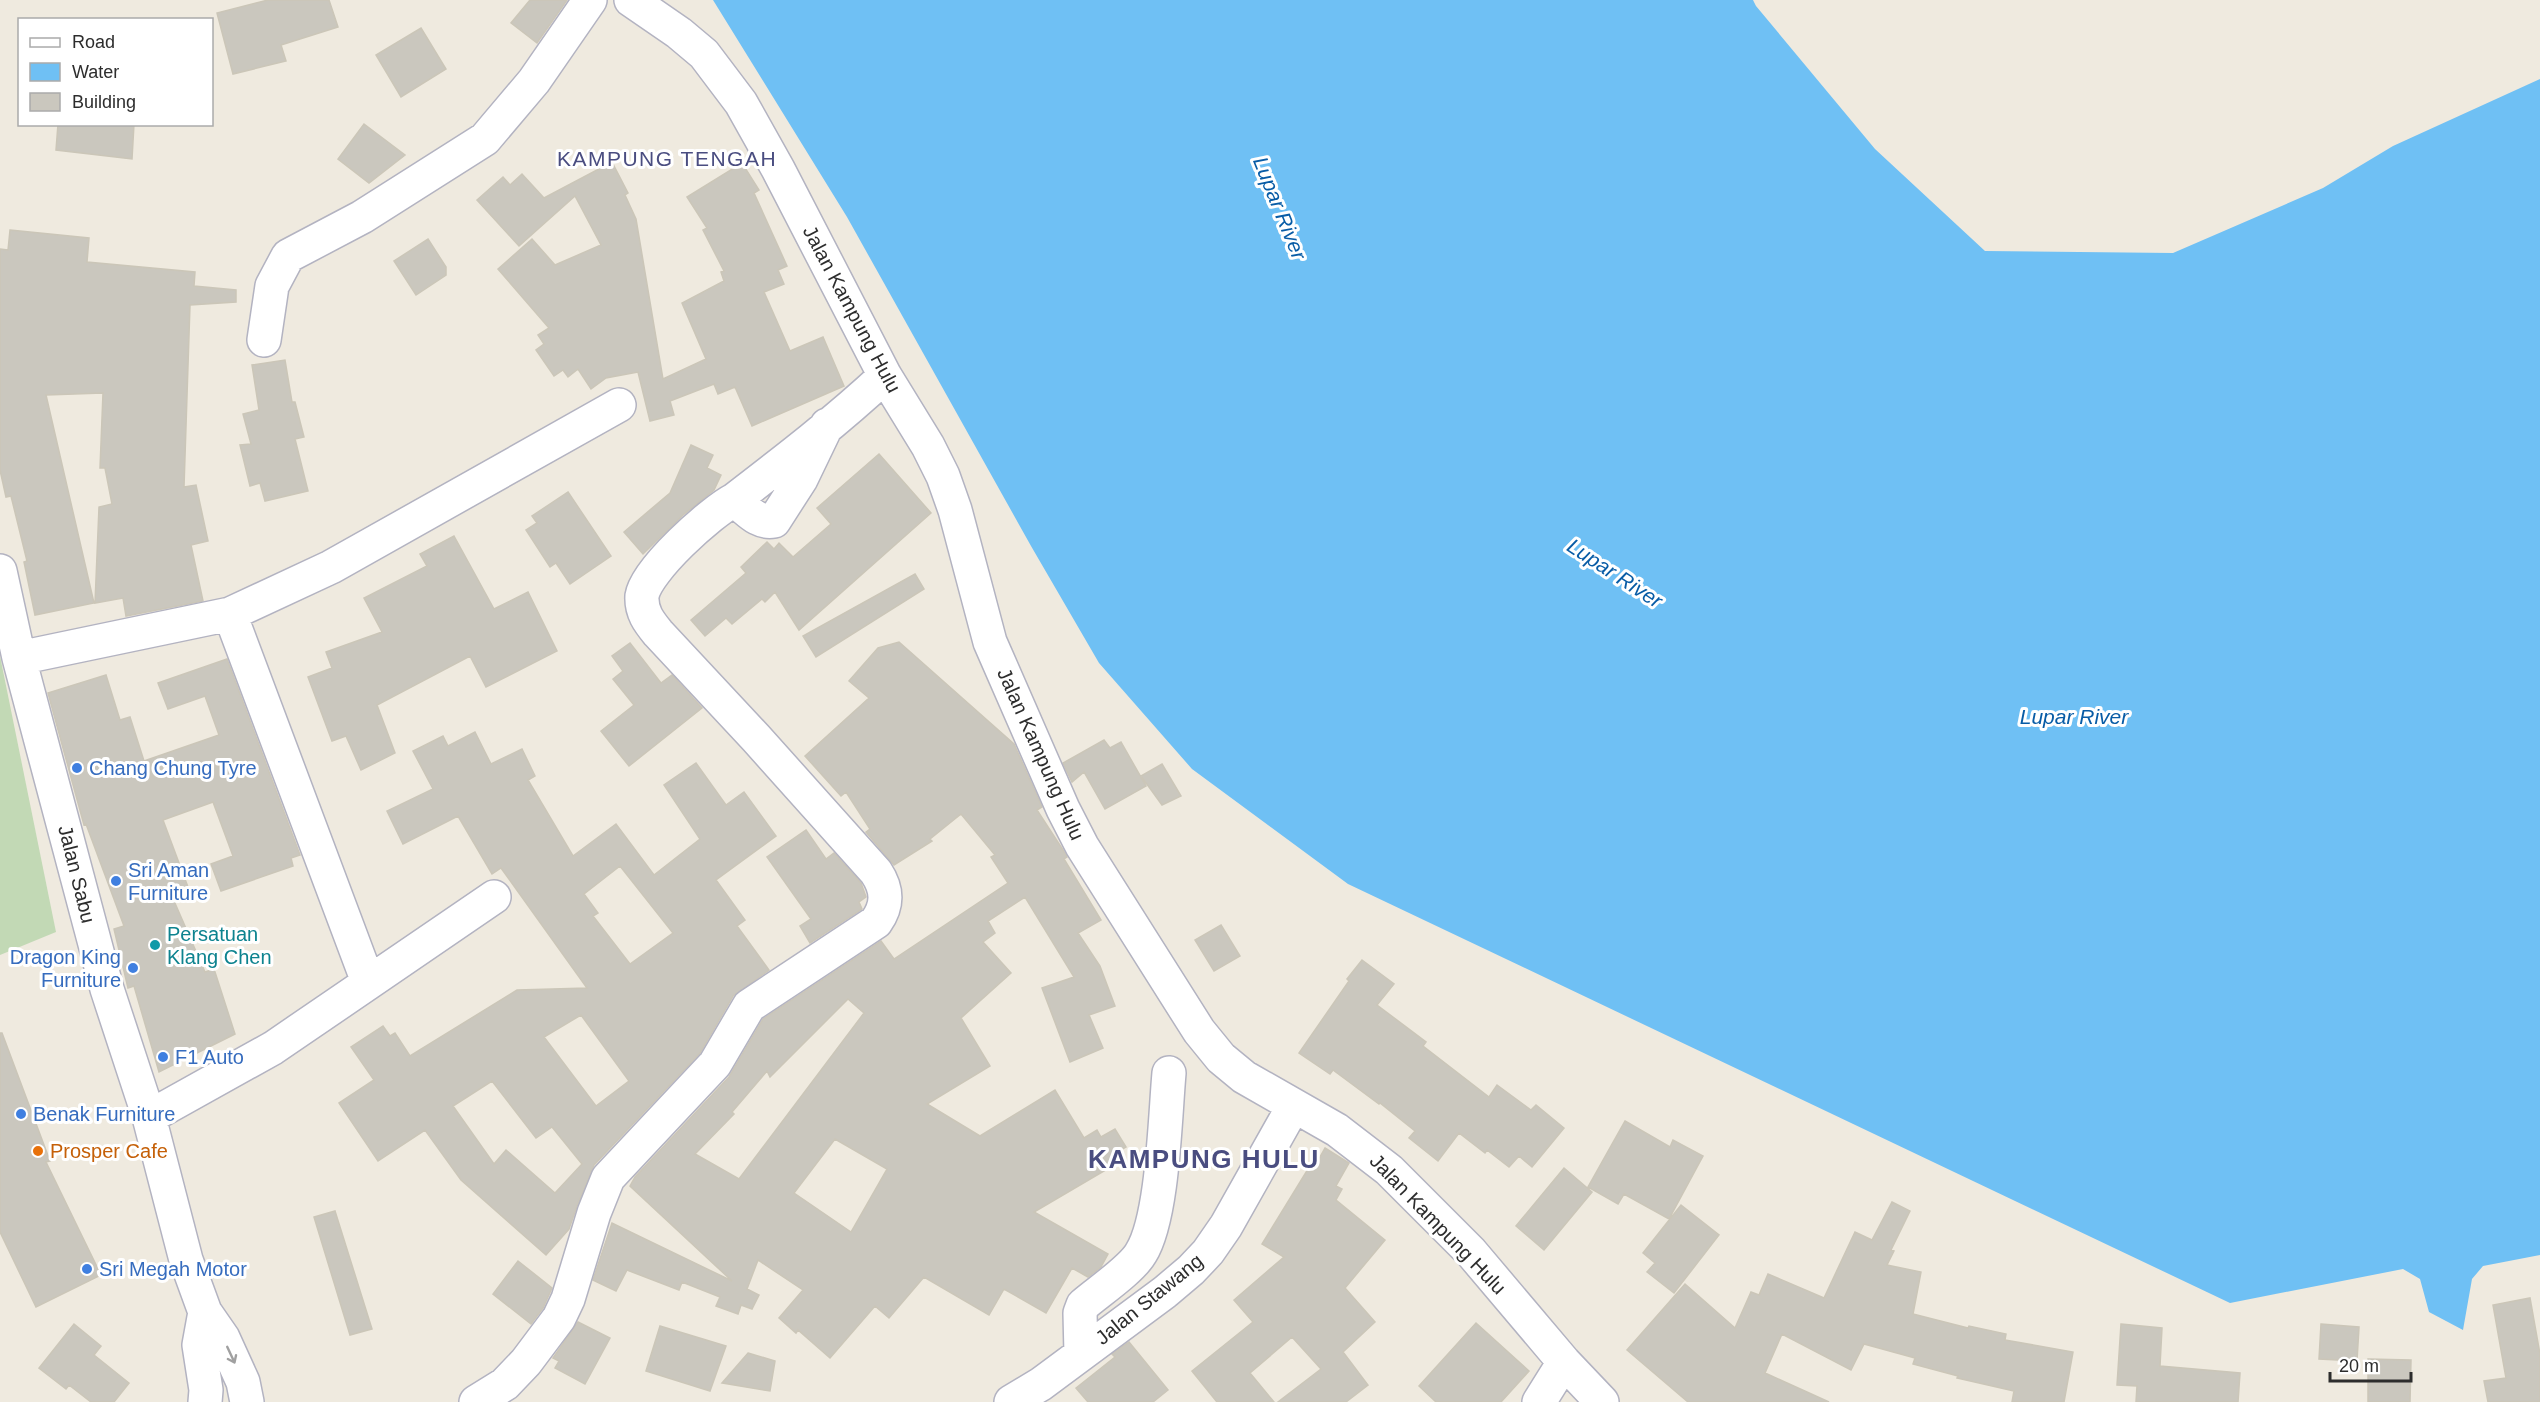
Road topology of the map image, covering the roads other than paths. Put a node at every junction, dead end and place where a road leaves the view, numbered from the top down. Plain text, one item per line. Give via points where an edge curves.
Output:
1 (590, 0) edge
2 (631, 0) edge
3 (264, 340) dead end
4 (885, 376) junction
5 (619, 405) dead end
6 (0, 571) edge
7 (230, 614) junction
8 (19, 658) junction
9 (494, 897) dead end
10 (368, 982) junction
11 (1169, 1073) dead end
12 (1293, 1107) junction
13 (148, 1117) junction
14 (205, 1312) junction
15 (1081, 1354) junction
16 (1564, 1362) junction
17 (1050, 1393) edge
18 (205, 1402) edge
19 (247, 1402) edge
20 (476, 1402) edge
21 (1011, 1402) edge
22 (1539, 1402) edge
23 (1602, 1402) edge

1 - 3 street via 534,81 485,139 362,217 288,256 272,286
2 - 4 street, Jalan Kampung Hulu via 704,54 741,103
4 - 12 street, Jalan Kampung Hulu via 943,476 990,642 1062,809 1082,846 1199,1031 1221,1058 1244,1077
4 - 20 street via 853,406 693,530 647,582 642,594 645,616 658,633 876,872 885,892 885,903 876,922 749,1006 715,1064 608,1178 559,1318 505,1384
5 - 7 street via 331,567
6 - 8 street, Jalan Sabu
7 - 8 street
7 - 10 street
8 - 13 street, Jalan Sabu via 107,989
9 - 10 street
10 - 13 street via 273,1048
11 - 15 street via 1150,1236 1140,1256 1083,1305
12 - 15 street, Jalan Stawang via 1208,1252 1165,1292
12 - 16 street, Jalan Kampung Hulu via 1337,1130 1389,1170 1471,1252
13 - 14 street, Jalan Sabu via 186,1260
14 - 18 street via 200,1345
14 -> 19 street via 223,1338 243,1382
15 - 17 street, Jalan Stawang
16 - 22 street
16 - 23 street, Jalan Kampung Hulu
17 - 21 street, Jalan Stawang

